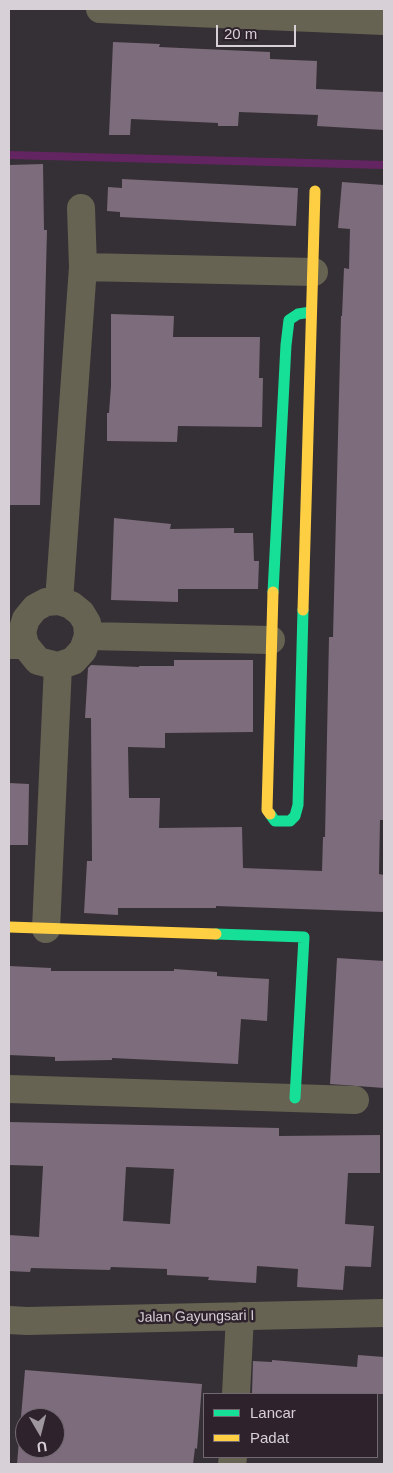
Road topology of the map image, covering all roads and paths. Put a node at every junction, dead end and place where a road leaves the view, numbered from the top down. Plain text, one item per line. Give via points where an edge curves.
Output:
1 (102, 9) edge
2 (316, 13) edge
3 (384, 21) edge
4 (315, 192) dead end
5 (81, 208) dead end
6 (83, 267) junction
7 (314, 272) junction
8 (311, 312) junction
9 (34, 605) edge
10 (88, 636) junction
11 (272, 640) junction
12 (17, 645) edge
13 (58, 666) junction
14 (9, 928) edge
15 (46, 929) junction
16 (9, 1090) edge
17 (295, 1098) junction
18 (355, 1100) dead end
19 (384, 1313) edge
20 (240, 1316) junction
21 (9, 1320) edge
22 (236, 1393) edge

1 - 2 street
2 - 3 street
4 - 7 street
5 - 6 street
6 - 7 street
6 - 9 street
7 - 8 street
8 - 11 street via 298,314 289,320 286,345
8 - 11 street via 298,805 295,816 283,822 276,821 267,810
9 - 10 street via 71,604 86,624
9 - 12 street
10 - 11 street
10 - 13 street via 83,650 72,661
12 - 13 street via 38,661
13 - 15 street
14 - 15 street
15 - 17 street via 304,937
16 - 17 street
17 - 18 street
19 - 20 street, Jalan Gayungsari I
20 - 21 street, Jalan Gayungsari I
20 - 22 street

